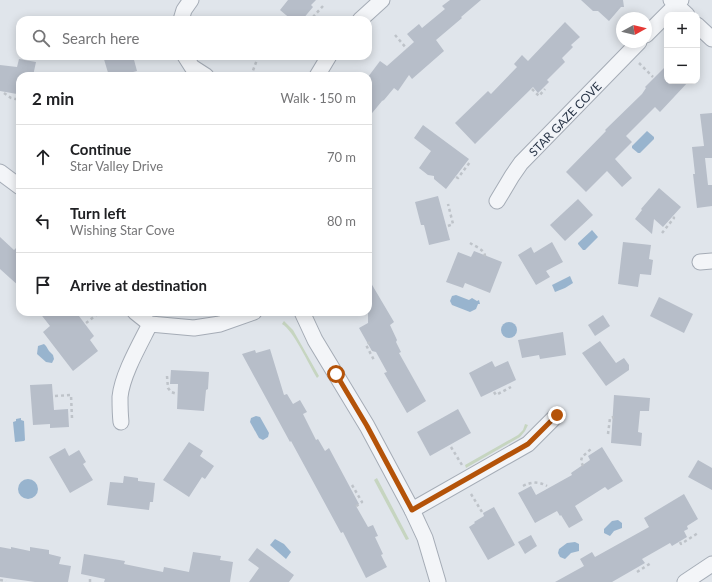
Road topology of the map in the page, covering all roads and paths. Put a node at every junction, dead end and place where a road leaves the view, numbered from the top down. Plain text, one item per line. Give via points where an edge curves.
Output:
1 (191, 0) edge
2 (382, 0) edge
3 (679, 5) edge
4 (323, 6) dead end
5 (182, 16) edge
6 (314, 16) edge
7 (364, 16) edge
8 (700, 27) edge
9 (652, 30) edge
10 (395, 35) dead end
11 (712, 39) edge
12 (634, 48) edge
13 (407, 49) dead end
14 (188, 60) edge
15 (257, 60) edge
16 (327, 60) edge
17 (639, 63) dead end
18 (200, 72) edge
19 (253, 72) edge
20 (319, 72) edge
21 (653, 77) dead end
22 (532, 89) dead end
23 (545, 90) dead end
24 (4, 93) dead end
25 (16, 99) edge
26 (470, 162) dead end
27 (0, 172) edge
28 (456, 177) dead end
29 (16, 184) edge
30 (497, 201) dead end
31 (448, 204) dead end
32 (673, 217) dead end
33 (448, 226) dead end
34 (662, 233) dead end
35 (470, 243) dead end
36 (486, 258) dead end
37 (95, 316) edge
38 (140, 316) edge
39 (243, 316) edge
40 (304, 316) edge
41 (86, 323) dead end
42 (150, 324) junction
43 (370, 342) dead end
44 (374, 360) dead end
45 (167, 376) dead end
46 (511, 387) dead end
47 (494, 392) dead end
48 (177, 394) dead end
49 (55, 396) dead end
50 (557, 415) dead end
51 (614, 417) dead end
52 (72, 418) dead end
53 (121, 422) dead end
54 (608, 434) dead end
55 (451, 447) dead end
56 (592, 448) dead end
57 (462, 465) dead end
58 (583, 466) dead end
59 (352, 485) dead end
60 (523, 486) dead end
61 (547, 486) dead end
62 (471, 494) dead end
63 (355, 507) dead end
64 (412, 510) junction
65 (482, 512) dead end
66 (698, 533) dead end
67 (680, 542) dead end
68 (651, 563) dead end
69 (712, 564) edge
70 (637, 572) dead end
71 (0, 580) edge
72 (6, 581) edge
73 (438, 582) edge
74 (685, 582) edge

1 - 5 street
2 - 7 street
3 - 9 street
4 - 6 path
8 - 11 street
10 - 13 path
12 - 30 street, STAR GAZE COVE via 521,164
14 - 18 street
15 - 19 path
16 - 20 street
17 - 21 path
22 - 23 path via 539,96
24 - 25 path
26 - 28 path via 458,178
27 - 29 street
31 - 33 path via 453,224
32 - 34 path
35 - 36 path via 483,251
37 - 41 path
38 - 42 street
39 - 42 street via 206,327 187,328
40 - 64 street
42 - 53 street via 121,389
43 - 44 path via 366,345
45 - 48 path via 168,388
46 - 47 path via 496,396
49 - 52 path via 71,395
50 - 64 street via 528,444
51 - 54 path via 610,418
55 - 57 path
56 - 58 path via 582,457
59 - 63 path via 362,502
60 - 61 path via 536,482
62 - 65 path
64 - 73 street via 425,538
66 - 67 path via 681,544
68 - 70 path
69 - 74 street
71 - 72 path

